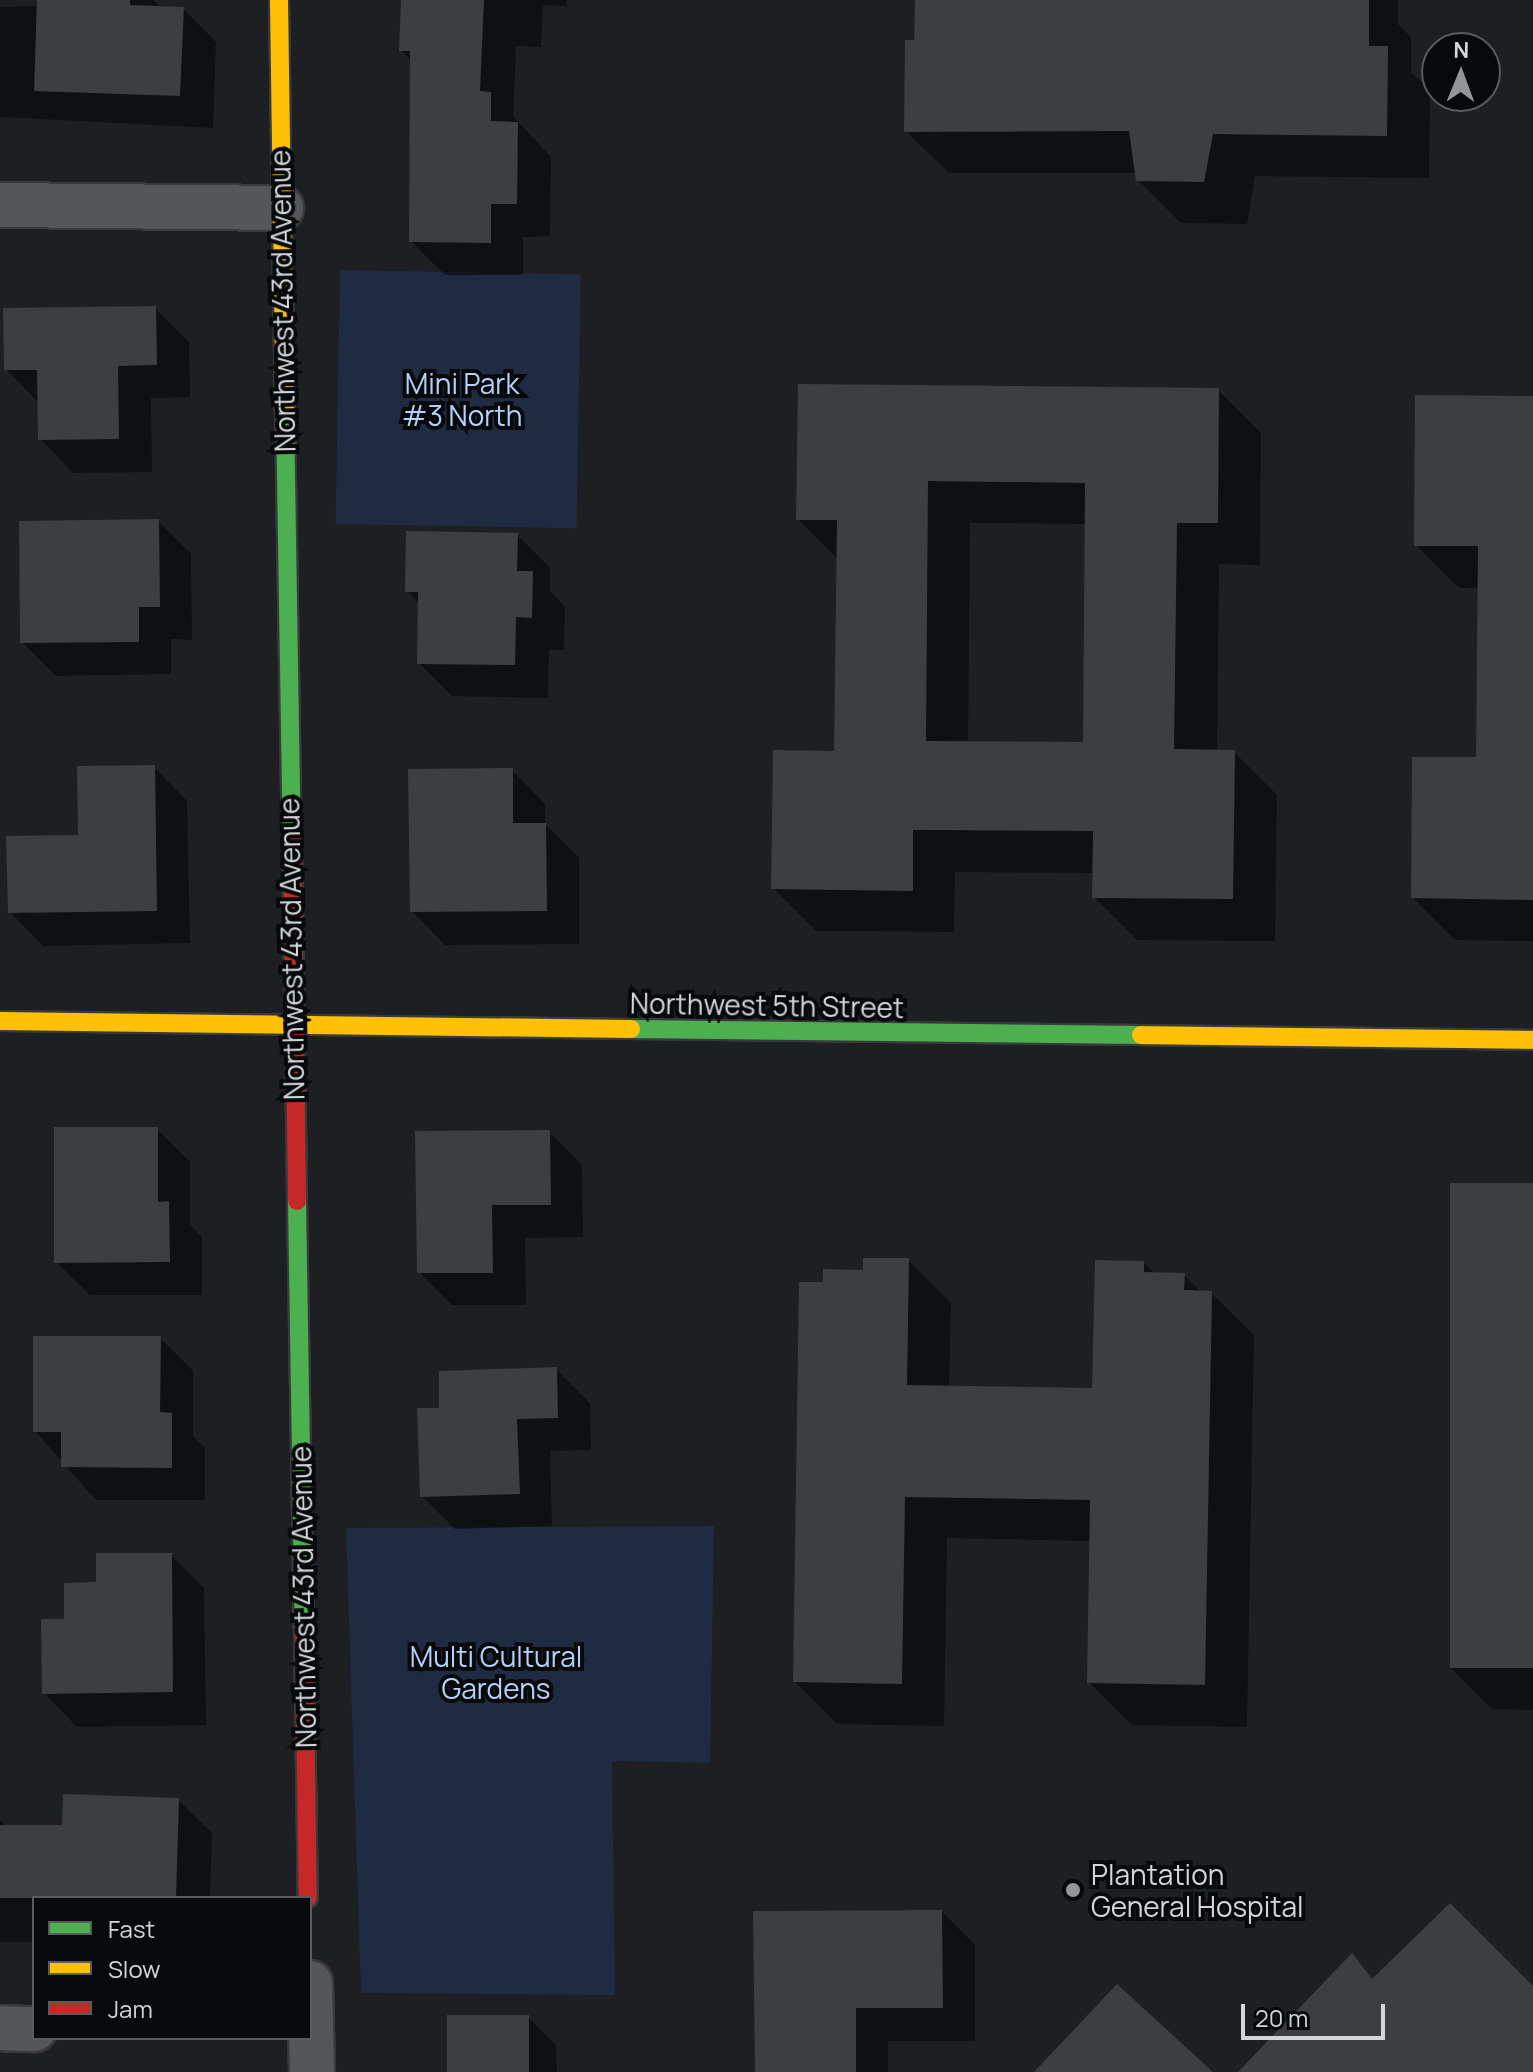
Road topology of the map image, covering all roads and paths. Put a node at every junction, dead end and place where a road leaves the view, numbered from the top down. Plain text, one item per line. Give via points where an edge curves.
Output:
1 (279, 0) edge
2 (0, 205) edge
3 (281, 208) junction
4 (0, 1021) edge
5 (292, 1028) junction
6 (1533, 1040) edge
7 (308, 1896) edge
8 (0, 2028) edge
9 (32, 2029) edge
10 (310, 2040) edge
11 (312, 2072) edge

1 - 3 street, Northwest 43rd Avenue
2 - 3 street
3 - 5 street, Northwest 43rd Avenue
4 - 5 street, Northwest 5th Street
5 - 6 street, Northwest 5th Street
5 - 7 street, Northwest 43rd Avenue
8 - 9 street
10 - 11 street

